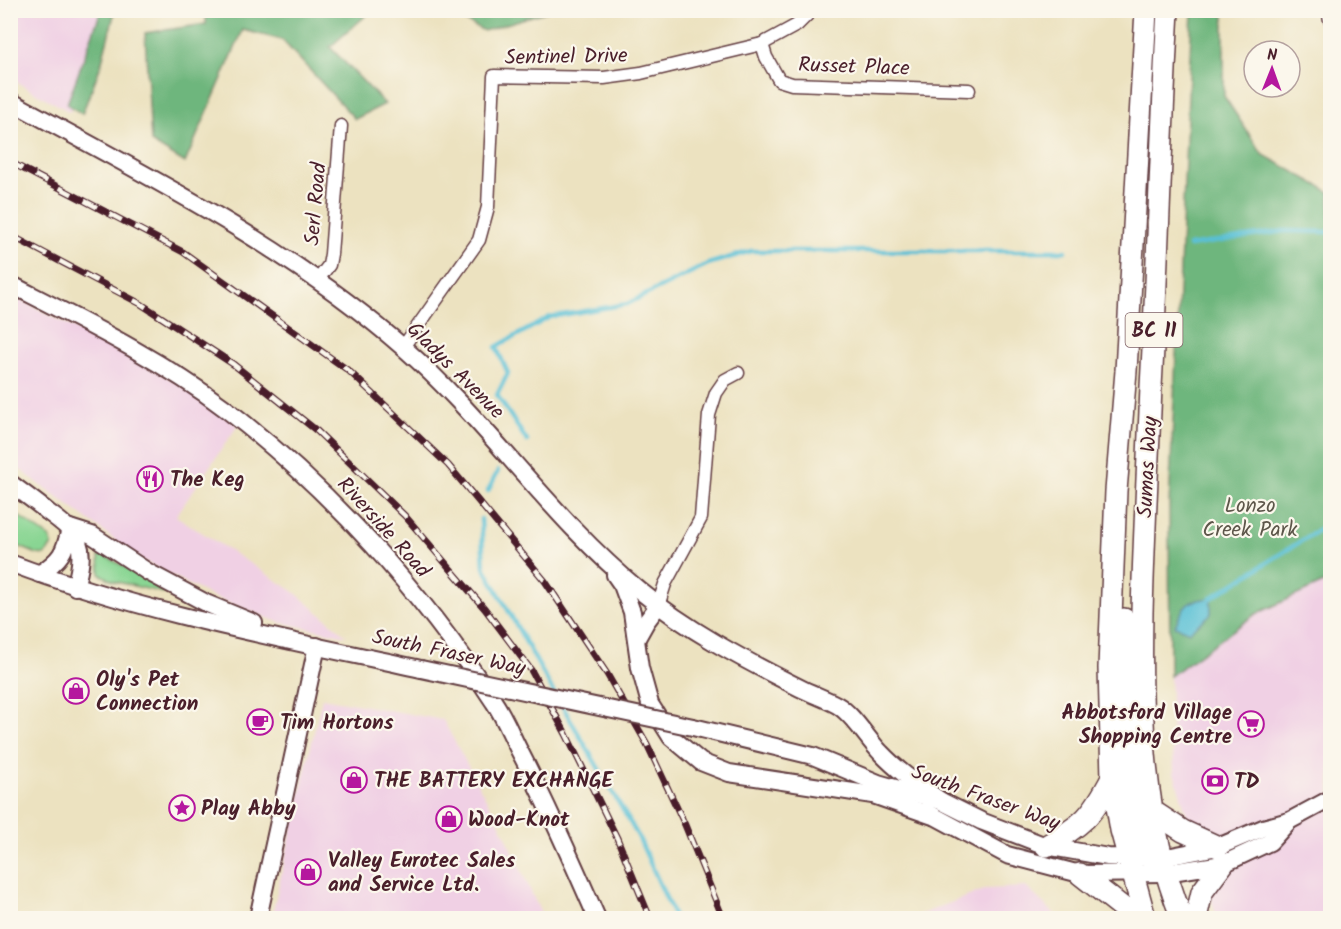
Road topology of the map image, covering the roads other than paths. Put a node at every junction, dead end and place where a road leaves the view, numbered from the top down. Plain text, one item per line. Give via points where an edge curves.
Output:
1 (812, 10) edge
2 (1134, 10) edge
3 (1146, 10) edge
4 (1168, 10) edge
5 (1174, 10) edge
6 (1328, 10) edge
7 (1330, 20) edge
8 (762, 44) junction
9 (1165, 75) junction
10 (969, 90) dead end
11 (10, 101) edge
12 (341, 126) dead end
13 (317, 281) junction
14 (10, 284) edge
15 (1128, 331) junction
16 (403, 347) junction
17 (738, 373) dead end
18 (10, 483) edge
19 (1116, 491) junction
20 (70, 528) junction
21 (606, 562) junction
22 (10, 563) edge
23 (39, 574) junction
24 (75, 587) junction
25 (658, 606) junction
26 (637, 638) junction
27 (317, 646) junction
28 (1112, 778) junction
29 (1330, 799) edge
30 (937, 809) junction
31 (1151, 810) junction
32 (1046, 846) junction
33 (1220, 855) junction
34 (1159, 863) junction
35 (1130, 866) junction
36 (1080, 874) junction
37 (258, 918) edge
38 (597, 918) edge
39 (1136, 918) edge
40 (1145, 918) edge
41 (1182, 918) edge
42 (1196, 918) edge

1 - 8 street, Sentinel Drive via 797,25
2 - 15 highway via 1125,166
3 - 15 highway, Sumas Way / BC 11
4 - 9 highway, Sumas Way / BC 11
5 - 9 highway
6 - 7 street
8 - 10 street, Russet Place via 779,80 792,84
8 - 16 street, Sentinel Drive via 622,77 494,76 488,207 479,240
9 - 31 highway, Sumas Way / BC 11 via 1143,562 1142,726
11 - 13 street, Gladys Avenue via 219,216
12 - 13 street, Serl Road via 331,254 329,265
13 - 16 street, Gladys Avenue
14 - 38 street, Riverside Road via 150,360 225,409 313,483 381,555 429,611 495,703 544,798
15 - 19 highway, Sumas Way / BC 11
16 - 21 street, Gladys Avenue via 449,390
17 - 25 street via 725,380 716,393 709,415 700,518 665,584
18 - 20 street
19 - 28 highway, Sumas Way / BC 11 via 1109,668
19 - 34 highway via 1128,759 1136,818
20 - 23 street via 59,559
20 - 24 street via 81,555
20 - 27 street via 92,535 207,604
21 - 25 street, Gladys Avenue
21 - 26 street via 622,585
22 - 23 street, South Fraser Way
23 - 24 street, South Fraser Way
24 - 27 street, South Fraser Way
25 - 26 street
25 - 30 street, Gladys Avenue via 722,647 840,707
26 - 30 street via 650,704 671,737 701,762 729,773
27 - 30 street, South Fraser Way, bridge via 813,756
27 - 37 street
28 - 32 highway via 1086,820
28 - 35 highway, Sumas Way / BC 11
29 - 33 street, South Fraser Way via 1289,821 1263,828
30 - 32 street, South Fraser Way
30 - 36 street, South Fraser Way via 1007,855
31 - 33 highway
31 - 34 highway, Sumas Way / BC 11
32 - 35 street, South Fraser Way via 1099,855
33 - 34 street, South Fraser Way
33 - 42 highway via 1202,892
34 - 35 street, South Fraser Way
34 - 41 highway, Sumas Way / BC 11
35 - 36 street, South Fraser Way
35 - 40 highway, Sumas Way / BC 11
36 - 39 highway

